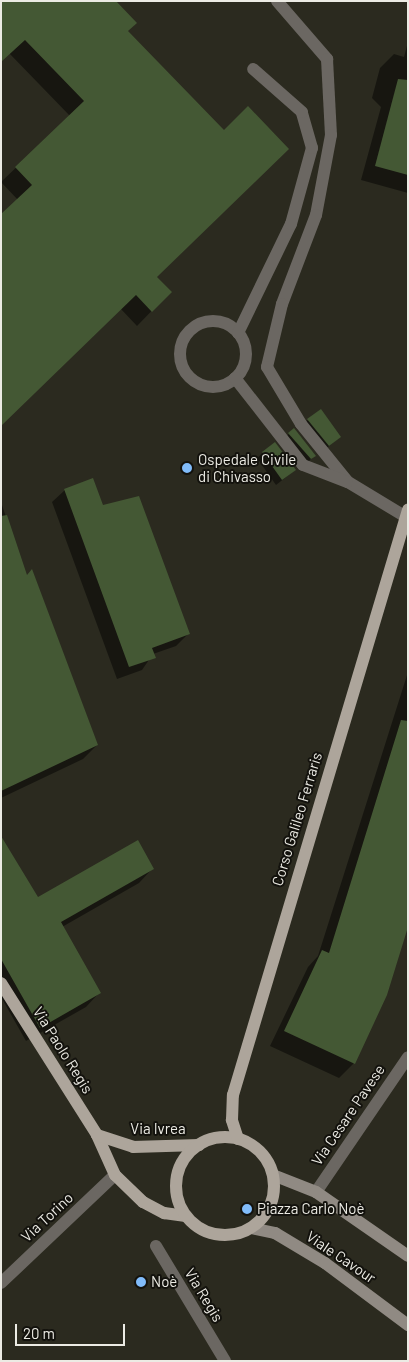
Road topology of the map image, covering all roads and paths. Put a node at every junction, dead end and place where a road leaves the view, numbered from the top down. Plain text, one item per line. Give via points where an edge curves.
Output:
1 (277, 1) edge
2 (253, 69) dead end
3 (238, 333) junction
4 (235, 378) junction
5 (348, 482) junction
6 (407, 514) edge
7 (1, 983) edge
8 (408, 1057) edge
9 (97, 1135) junction
10 (238, 1139) junction
11 (199, 1145) junction
12 (115, 1175) junction
13 (273, 1175) junction
14 (316, 1192) junction
15 (186, 1216) junction
16 (251, 1228) junction
17 (156, 1246) dead end
18 (408, 1256) edge
19 (1, 1283) edge
20 (408, 1325) edge
21 (225, 1361) edge

1 - 5 street via 327,59 331,135 316,215 282,304 267,367 301,424
2 - 3 street via 302,112 312,148 291,224
3 - 4 street via 246,353
3 - 4 street via 220,321 209,321 189,330 180,349 184,370 200,385 221,386
4 - 5 street via 304,464
5 - 6 street
6 - 10 main road, Corso Galileo Ferraris via 233,1095 232,1120
7 - 9 main road, Via Paolo Regis
8 - 14 street, Via Cesare Pavese
9 - 11 main road, Via Ivrea via 133,1147
9 - 12 main road
10 - 11 main road via 218,1138
10 - 13 main road via 261,1152
11 - 15 main road via 178,1170 178,1202
12 - 15 main road via 143,1202 164,1213
12 - 19 street, Via Torino
13 - 14 main road
13 - 16 main road via 271,1205
14 - 18 main road
15 - 16 main road via 196,1227 223,1236
16 - 20 main road, Viale Cavour via 275,1233 325,1263
17 - 21 street, Via Regis

